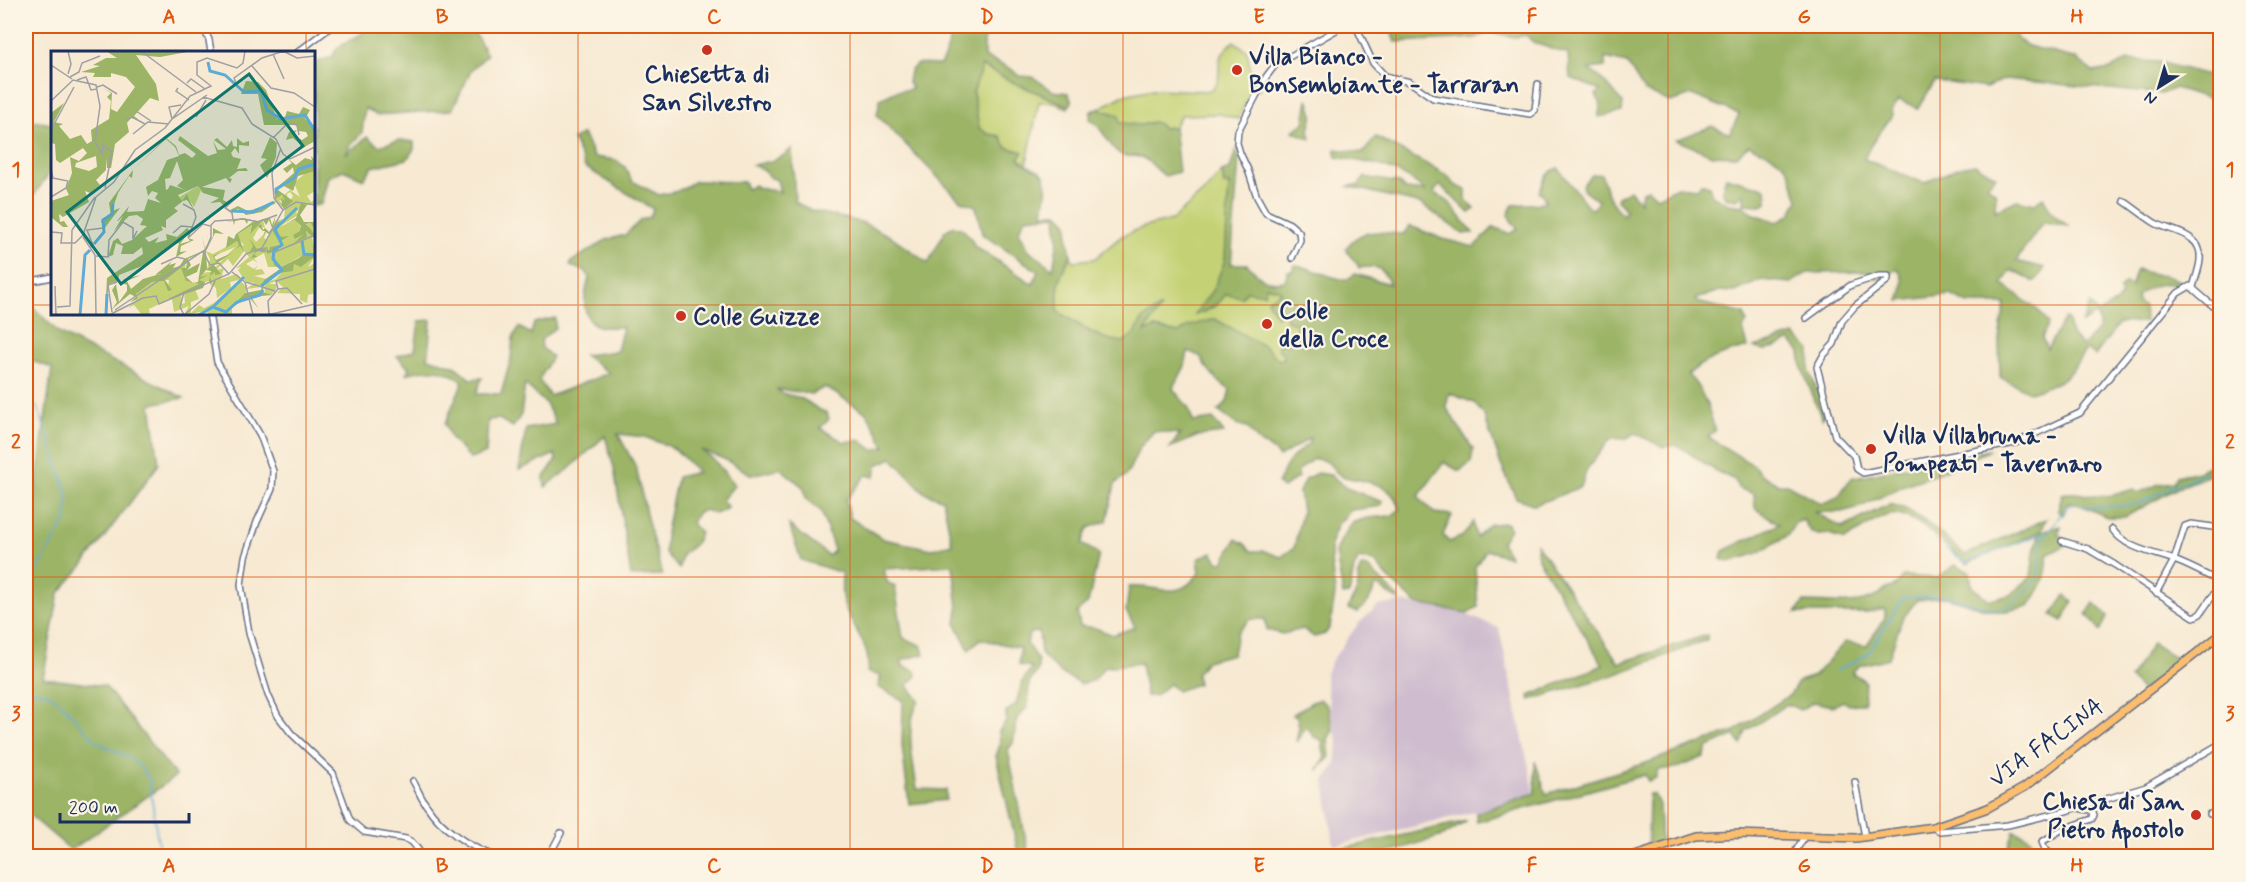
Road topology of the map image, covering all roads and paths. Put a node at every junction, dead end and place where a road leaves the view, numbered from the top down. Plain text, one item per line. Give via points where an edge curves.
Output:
1 (203, 26) edge
2 (332, 26) edge
3 (1342, 26) edge
4 (1356, 26) edge
5 (211, 51) edge
6 (299, 51) edge
7 (1539, 84) dead end
8 (2124, 201) dead end
9 (1292, 258) dead end
10 (51, 277) edge
11 (26, 279) edge
12 (2193, 287) junction
13 (2220, 312) edge
14 (209, 315) edge
15 (1806, 318) dead end
16 (2220, 528) edge
17 (2112, 529) dead end
18 (2062, 541) dead end
19 (2174, 560) junction
20 (2220, 583) edge
21 (2156, 593) junction
22 (2219, 639) edge
23 (2220, 744) edge
24 (413, 781) dead end
25 (1855, 782) dead end
26 (2070, 810) junction
27 (2220, 812) edge
28 (2210, 814) dead end
29 (1933, 828) junction
30 (561, 833) dead end
31 (1804, 837) junction
32 (1865, 837) junction
33 (423, 856) edge
34 (495, 856) edge
35 (549, 856) edge
36 (1635, 856) edge
37 (1793, 856) edge
38 (2053, 856) edge

1 - 5 street
2 - 6 street
3 - 9 street via 1275,65 1238,131 1240,153 1266,213 1299,232 1300,240
4 - 7 street via 1373,63 1385,76 1410,82 1433,98 1530,114 1535,110
8 - 12 street via 2157,224 2196,243 2200,259
10 - 11 street
12 - 13 street
12 - 15 street via 2178,293 2080,413 2015,443 1863,473 1857,469 1854,456 1835,436 1817,367 1833,344 1842,321 1888,276 1851,285
14 - 33 street via 217,362 260,435 273,471 272,489 244,557 241,585 256,657 278,716 333,773 350,820 364,832 411,842
16 - 19 street via 2187,525
17 - 19 street via 2142,551
18 - 21 street via 2088,549
19 - 20 street
19 - 21 street
20 - 21 street via 2196,617
22 - 29 main road, VIA FACINA via 2025,787 1988,808
23 - 26 street via 2146,787
24 - 34 street via 427,807 442,823 465,842
25 - 32 street
26 - 29 street via 2008,825 1940,831
26 - 38 street via 2087,809 2094,815 2090,821 2061,830 2042,842
27 - 28 street
29 - 32 main road, VIA FACINA
30 - 35 street
31 - 32 main road, VIA FACINA
31 - 36 main road, VIA FACINA via 1696,836
31 - 37 street

